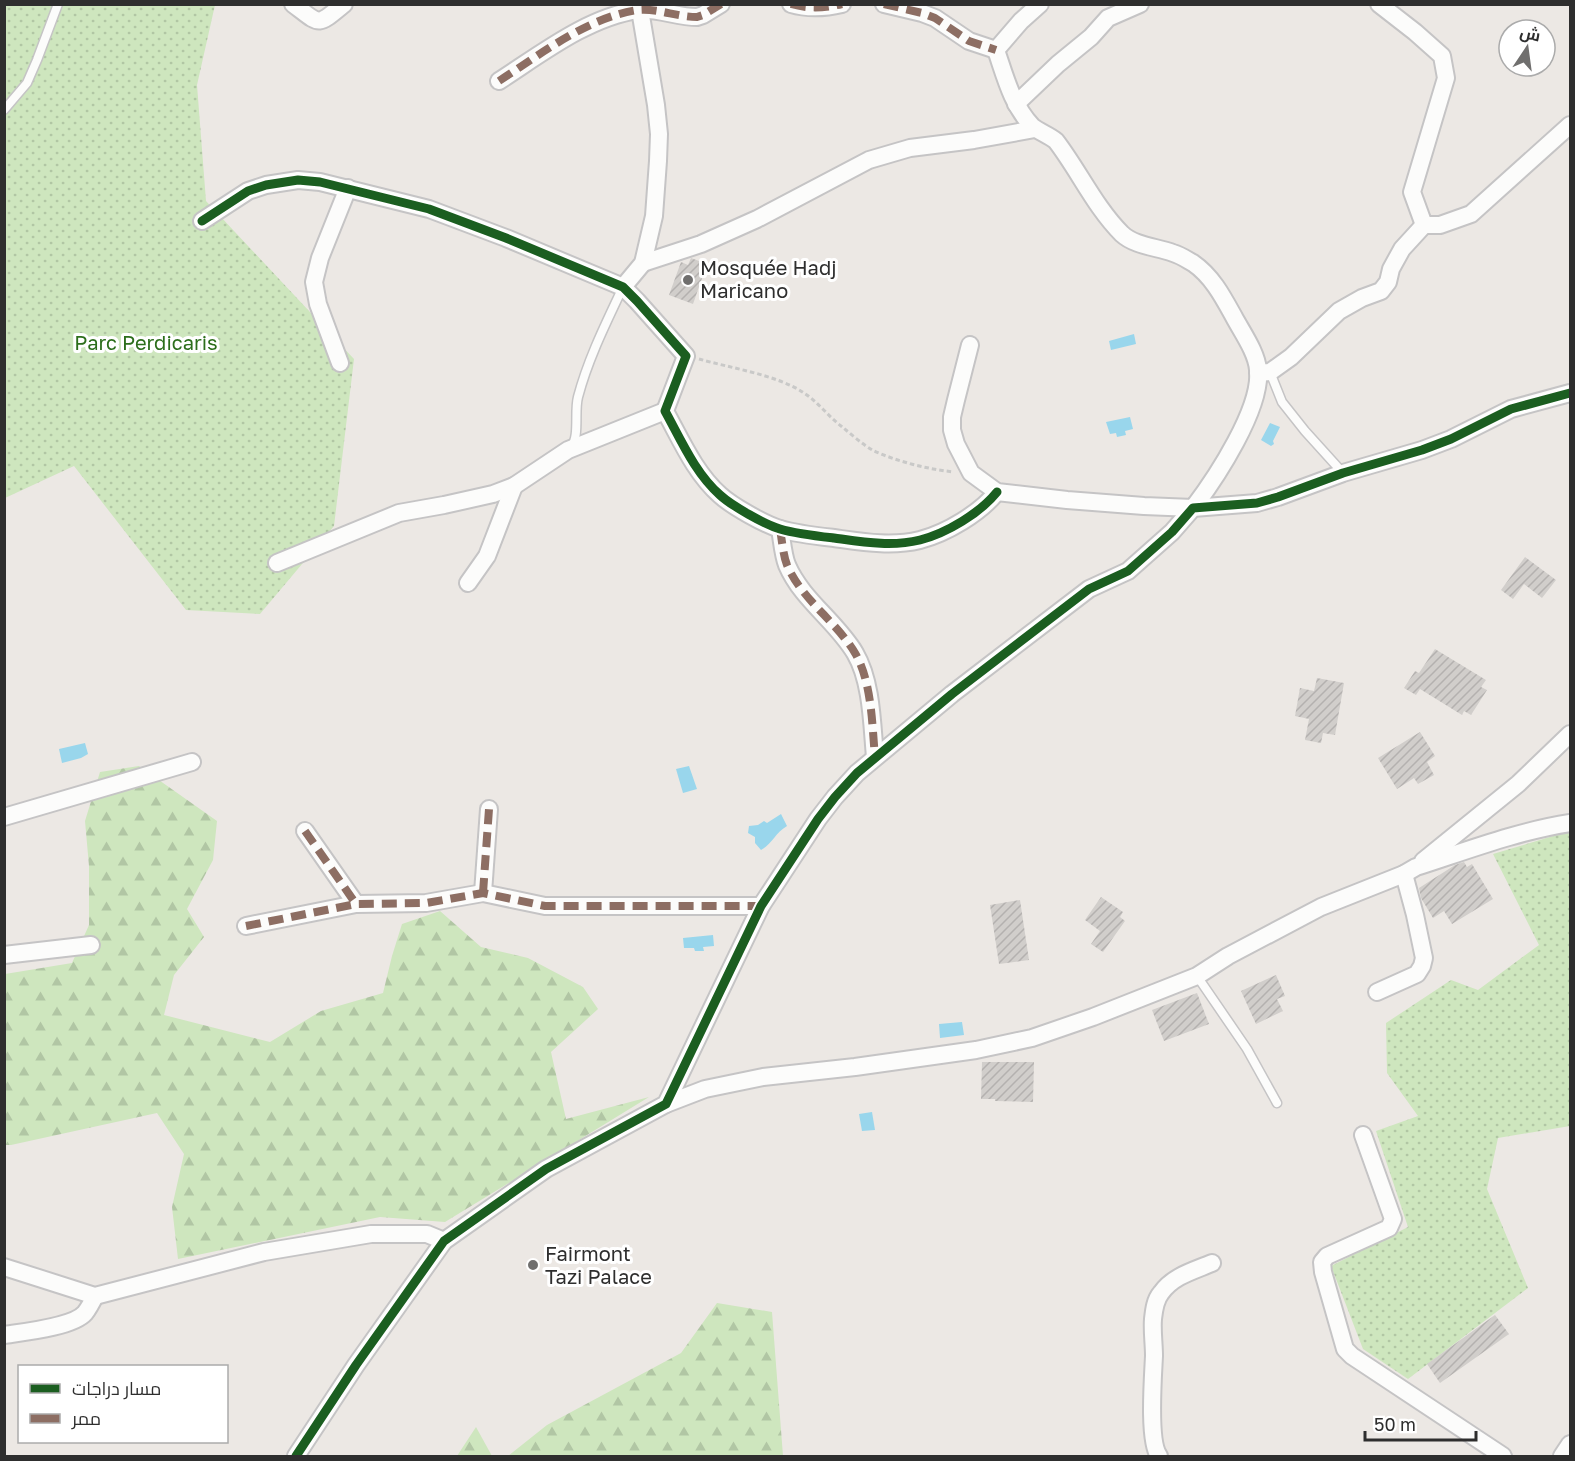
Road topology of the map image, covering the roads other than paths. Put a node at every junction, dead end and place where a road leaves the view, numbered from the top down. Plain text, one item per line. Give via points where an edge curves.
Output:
1 (58, 4) edge
2 (293, 4) edge
3 (344, 4) edge
4 (721, 4) edge
5 (790, 4) edge
6 (842, 4) edge
7 (884, 4) edge
8 (1040, 4) edge
9 (1140, 4) edge
10 (1379, 4) edge
11 (639, 7) edge
12 (996, 50) junction
13 (499, 81) dead end
14 (1016, 104) junction
15 (4, 110) edge
16 (1570, 125) edge
17 (1035, 129) junction
18 (348, 188) junction
19 (202, 221) dead end
20 (1424, 225) junction
21 (643, 263) junction
22 (623, 287) junction
23 (970, 345) dead end
24 (340, 363) dead end
25 (1264, 372) junction
26 (1570, 393) edge
27 (665, 411) junction
28 (568, 450) junction
29 (1343, 473) junction
30 (514, 486) junction
31 (997, 492) junction
32 (1193, 508) junction
33 (780, 529) junction
34 (277, 563) dead end
35 (468, 583) dead end
36 (1570, 734) edge
37 (875, 758) junction
38 (192, 762) dead end
39 (489, 809) dead end
40 (4, 817) edge
41 (1570, 823) edge
42 (305, 831) dead end
43 (1410, 871) junction
44 (483, 893) junction
45 (356, 904) junction
46 (761, 906) junction
47 (246, 926) dead end
48 (91, 945) dead end
49 (4, 955) edge
50 (1197, 975) junction
51 (1377, 992) dead end
52 (1276, 1103) dead end
53 (666, 1104) junction
54 (1363, 1135) dead end
55 (444, 1241) junction
56 (1212, 1263) dead end
57 (4, 1267) edge
58 (95, 1296) junction
59 (4, 1335) edge
60 (1570, 1444) edge
61 (1154, 1455) edge
62 (296, 1456) edge
63 (1503, 1456) edge
64 (1562, 1456) edge

1 - 15 lane via 27,83
2 - 3 street via 320,21
4 - 11 street via 697,17
5 - 6 street
7 - 12 street via 935,18 969,41
8 - 12 street
9 - 14 street via 1108,18
10 - 20 street via 1442,56 1446,78 1412,192
11 - 13 street via 582,28
11 - 21 street via 659,134 654,216
12 - 14 street
14 - 17 street
16 - 20 street via 1471,214 1440,225
17 - 21 street via 910,148 869,160 757,219 701,244
17 - 25 street via 1056,141 1123,235 1174,253 1205,273 1225,300
18 - 19 street via 298,180 266,185 248,191
18 - 22 street via 446,215
18 - 24 street via 314,282
20 - 25 street via 1402,249 1381,291 1339,311 1291,357
21 - 22 street
22 - 27 street via 686,356
22 - 28 lane via 577,398 575,441
23 - 31 street via 952,430 970,473
25 - 29 lane via 1282,402
25 - 32 street via 1217,476
26 - 29 street via 1511,409 1451,439
27 - 28 street
27 - 33 street via 708,483 721,496
28 - 30 street
29 - 32 street via 1257,503
30 - 34 street via 399,513
30 - 35 street via 487,556
31 - 32 street
31 - 33 street via 962,521 921,540 887,544
32 - 37 street via 1128,571 1089,589
33 - 37 street via 786,564 798,585 841,633 865,676
36 - 43 street via 1518,784
37 - 46 street via 849,781 818,819
38 - 40 street
39 - 44 street
41 - 43 street via 1542,828
42 - 45 street
43 - 50 street via 1321,907
43 - 51 street via 1423,962 1417,974
44 - 45 street via 426,903
44 - 46 street via 545,906
45 - 47 street
46 - 53 street
48 - 49 street
50 - 52 lane via 1247,1049
50 - 53 street via 1032,1038 976,1050 763,1077 705,1089
53 - 55 street via 546,1169
54 - 63 street via 1392,1222 1389,1228 1327,1256 1322,1263 1345,1349
55 - 58 street via 427,1234 371,1234 264,1252
55 - 62 street
56 - 61 street via 1179,1276 1156,1300
57 - 58 street
58 - 59 street via 84,1315 63,1325
60 - 64 street

